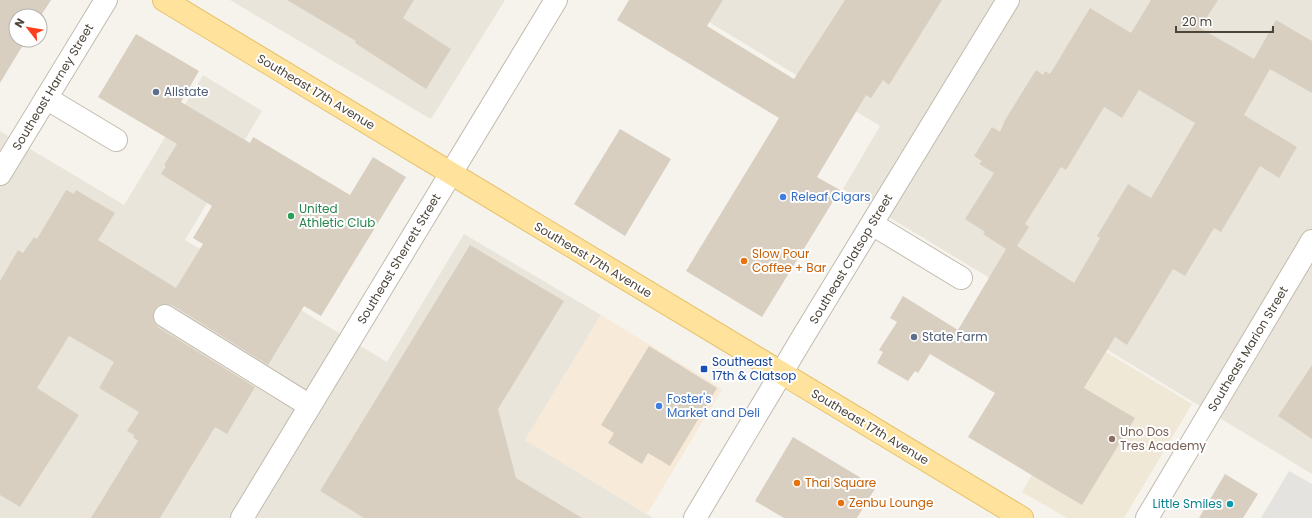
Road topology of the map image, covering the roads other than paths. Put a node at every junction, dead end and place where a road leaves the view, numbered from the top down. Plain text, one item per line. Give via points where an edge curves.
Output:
1 (106, 0) edge
2 (164, 0) edge
3 (556, 0) edge
4 (1008, 0) edge
5 (46, 98) junction
6 (116, 140) dead end
7 (0, 174) edge
8 (451, 174) junction
9 (872, 224) junction
10 (1312, 241) edge
11 (961, 278) dead end
12 (165, 316) dead end
13 (781, 373) junction
14 (310, 406) junction
15 (242, 518) edge
16 (695, 518) edge
17 (1022, 518) edge
18 (1147, 518) edge

1 - 5 street, Southeast Harney Street
2 - 8 main road, Southeast 17th Avenue
3 - 8 street, Southeast Sherrett Street
4 - 9 street, Southeast Clatsop Street
5 - 6 street
5 - 7 street, Southeast Harney Street
8 - 13 main road, Southeast 17th Avenue
8 - 14 street, Southeast Sherrett Street
9 - 11 street
9 - 13 street, Southeast Clatsop Street
10 - 18 street, Southeast Marion Street
12 - 14 street
13 - 16 street, Southeast Clatsop Street
13 - 17 main road, Southeast 17th Avenue
14 - 15 street, Southeast Sherrett Street

